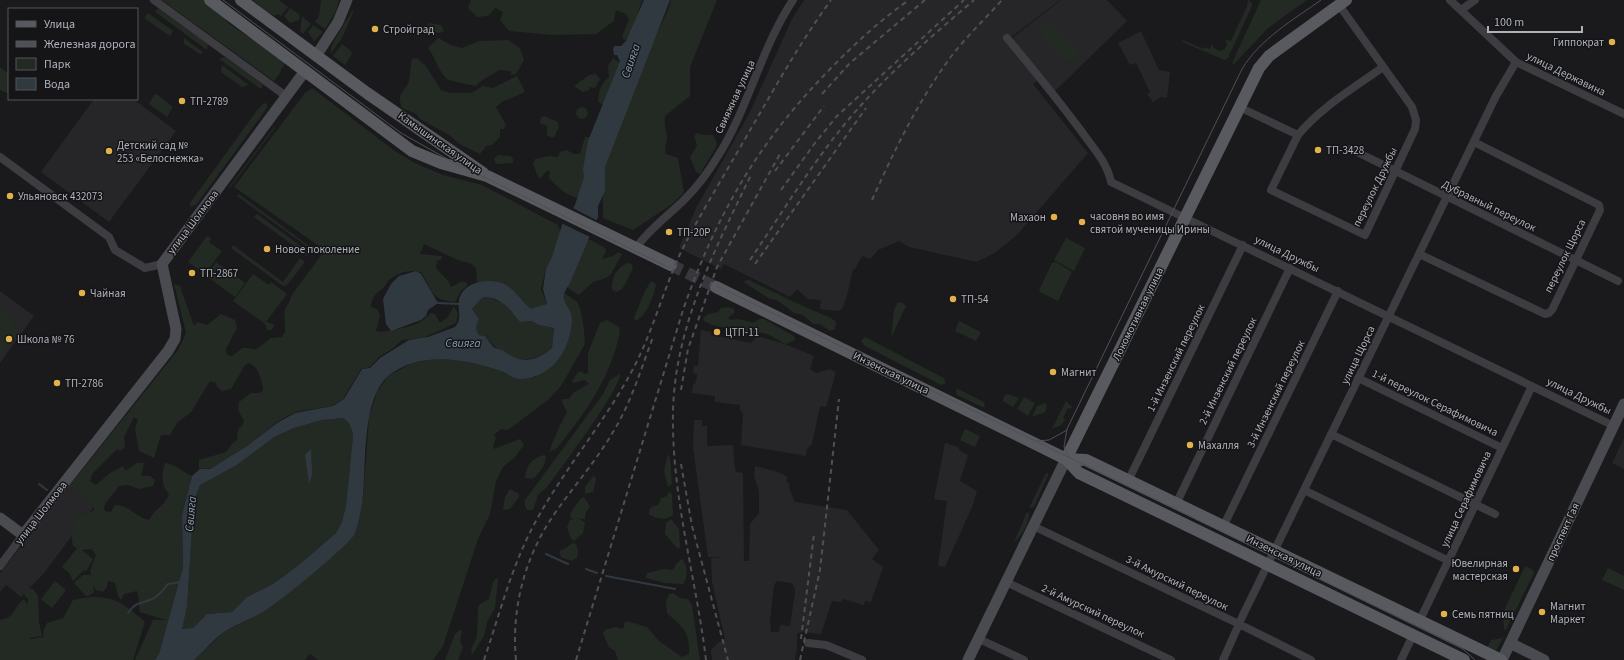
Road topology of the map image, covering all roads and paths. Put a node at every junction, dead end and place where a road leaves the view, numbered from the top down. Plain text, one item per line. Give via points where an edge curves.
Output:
1 (154, 0) edge
2 (210, 0) edge
3 (241, 0) edge
4 (347, 0) edge
5 (793, 0) edge
6 (1450, 0) edge
7 (1475, 0) edge
8 (1342, 3) edge
9 (1461, 10) junction
10 (1007, 38) dead end
11 (316, 56) junction
12 (1516, 62) junction
13 (1383, 67) junction
14 (305, 71) junction
15 (286, 96) junction
16 (1239, 107) junction
17 (1624, 114) edge
18 (1298, 135) junction
19 (1474, 142) junction
20 (1351, 149) dead end
21 (0, 157) edge
22 (1395, 172) junction
23 (487, 176) junction
24 (1448, 198) junction
25 (1185, 217) junction
26 (1244, 245) junction
27 (636, 248) junction
28 (1419, 254) junction
29 (1576, 261) junction
30 (162, 264) junction
31 (671, 265) tunnel mouth
32 (1290, 268) junction
33 (1618, 281) dead end
34 (716, 288) tunnel mouth
35 (1338, 291) junction
36 (1389, 316) junction
37 (1358, 378) junction
38 (1532, 386) junction
39 (1624, 404) edge
40 (1614, 426) junction
41 (1331, 434) junction
42 (1502, 448) junction
43 (1066, 459) junction
44 (1128, 481) junction
45 (1304, 490) junction
46 (1176, 504) junction
47 (1476, 505) junction
48 (1495, 514) dead end
49 (0, 518) edge
50 (1033, 526) junction
51 (1223, 527) junction
52 (23, 536) junction
53 (1274, 552) junction
54 (1449, 561) junction
55 (1268, 565) junction
56 (0, 566) edge
57 (1006, 582) junction
58 (1419, 622) junction
59 (1240, 624) junction
60 (1413, 635) junction
61 (979, 639) junction
62 (808, 643) dead end
63 (1510, 643) junction
64 (862, 660) edge
65 (968, 660) edge
66 (1024, 660) edge
67 (1171, 660) edge
68 (1224, 660) edge
69 (1311, 660) edge
70 (1401, 660) edge
71 (1464, 660) edge
72 (1501, 660) edge
73 (1544, 660) edge

1 - 15 street
2 - 14 main road, Камышинская улица
3 - 11 main road, Камышинская улица
4 - 11 street, улица Шолмова via 338,22
5 - 27 street, Свияжная улица via 776,32 738,122 719,155 696,188 646,234
6 - 9 street, улица Державина
7 - 9 street
8 - 13 street, переулок Дружбы
8 - 16 main road, Локомотивная улица via 1269,56 1259,68
9 - 12 street, улица Державина
10 - 25 street, улица Дружбы via 1056,97 1104,162 1109,170 1111,182
11 - 14 main road, улица Шолмова
11 - 23 main road, Камышинская улица
12 - 17 street, улица Державина
12 - 19 street, улица Щорса
13 - 18 street, переулок Дружбы via 1334,101
13 - 22 street, переулок Дружбы via 1412,107 1416,120 1416,129
14 - 15 street, улица Шолмова
14 - 23 main road, Камышинская улица via 412,151 441,163
15 - 30 street, улица Шолмова
16 - 18 street
16 - 25 main road, Локомотивная улица
18 - 22 street, переулок Дружбы via 1271,190 1365,235
19 - 24 street, улица Щорса
19 - 29 street, переулок Щорса via 1599,205 1600,210
20 - 22 street, Дубравный переулок
21 - 30 street via 109,237 115,250 130,260 145,268
22 - 24 street, Дубравный переулок
23 - 27 main road
24 - 28 street, улица Щорса
24 - 29 street, Дубравный переулок
25 - 26 street, улица Дружбы
25 - 43 main road, Локомотивная улица
26 - 32 street, улица Дружбы
26 - 44 street, 1-й Инзенский переулок
27 - 31 main road
28 - 29 street, переулок Щорса via 1545,314 1552,310
28 - 36 street, улица Щорса
29 - 33 street, Дубравный переулок
30 - 52 street, улица Шолмова via 176,329 172,345
32 - 35 street, улица Дружбы
32 - 46 street, 2-й Инзенский переулок
34 - 43 main road, Инзенская улица
35 - 36 street, улица Дружбы
35 - 51 street, 3-й Инзенский переулок
36 - 37 street, улица Щорса
36 - 38 street, улица Дружбы
37 - 41 street, улица Щорса
37 - 42 street, 1-й переулок Серафимовича
38 - 40 street, улица Дружбы
38 - 42 street, улица Серафимовича
39 - 40 street, проспект Гая
40 - 63 street, проспект Гая
41 - 45 street, улица Щорса
41 - 47 street
42 - 47 street, улица Серафимовича
43 - 44 main road, Инзенская улица via 1086,460
43 - 50 street, Локомотивная улица
43 - 55 main road, Инзенская улица via 1079,473
44 - 46 main road, Инзенская улица
45 - 53 street, улица Щорса
45 - 54 street
46 - 51 main road, Инзенская улица
47 - 48 street
47 - 54 street, улица Серафимовича
49 - 52 street
50 - 57 street, Локомотивная улица
50 - 59 street, 3-й Амурский переулок
51 - 53 main road, Инзенская улица
52 - 56 street, улица Шолмова
53 - 55 street, улица Щорса
53 - 58 main road, Инзенская улица
54 - 58 street, улица Серафимовича
55 - 59 street, улица Щорса
55 - 60 main road, Инзенская улица
57 - 61 street, Локомотивная улица
57 - 67 street, 2-й Амурский переулок
58 - 72 main road, Инзенская улица
59 - 68 street, улица Щорса
59 - 69 street, 3-й Амурский переулок
60 - 70 street
60 - 71 main road, Инзенская улица
61 - 65 street, Локомотивная улица
61 - 66 street
62 - 64 street via 826,645
63 - 72 street, проспект Гая
63 - 73 street

